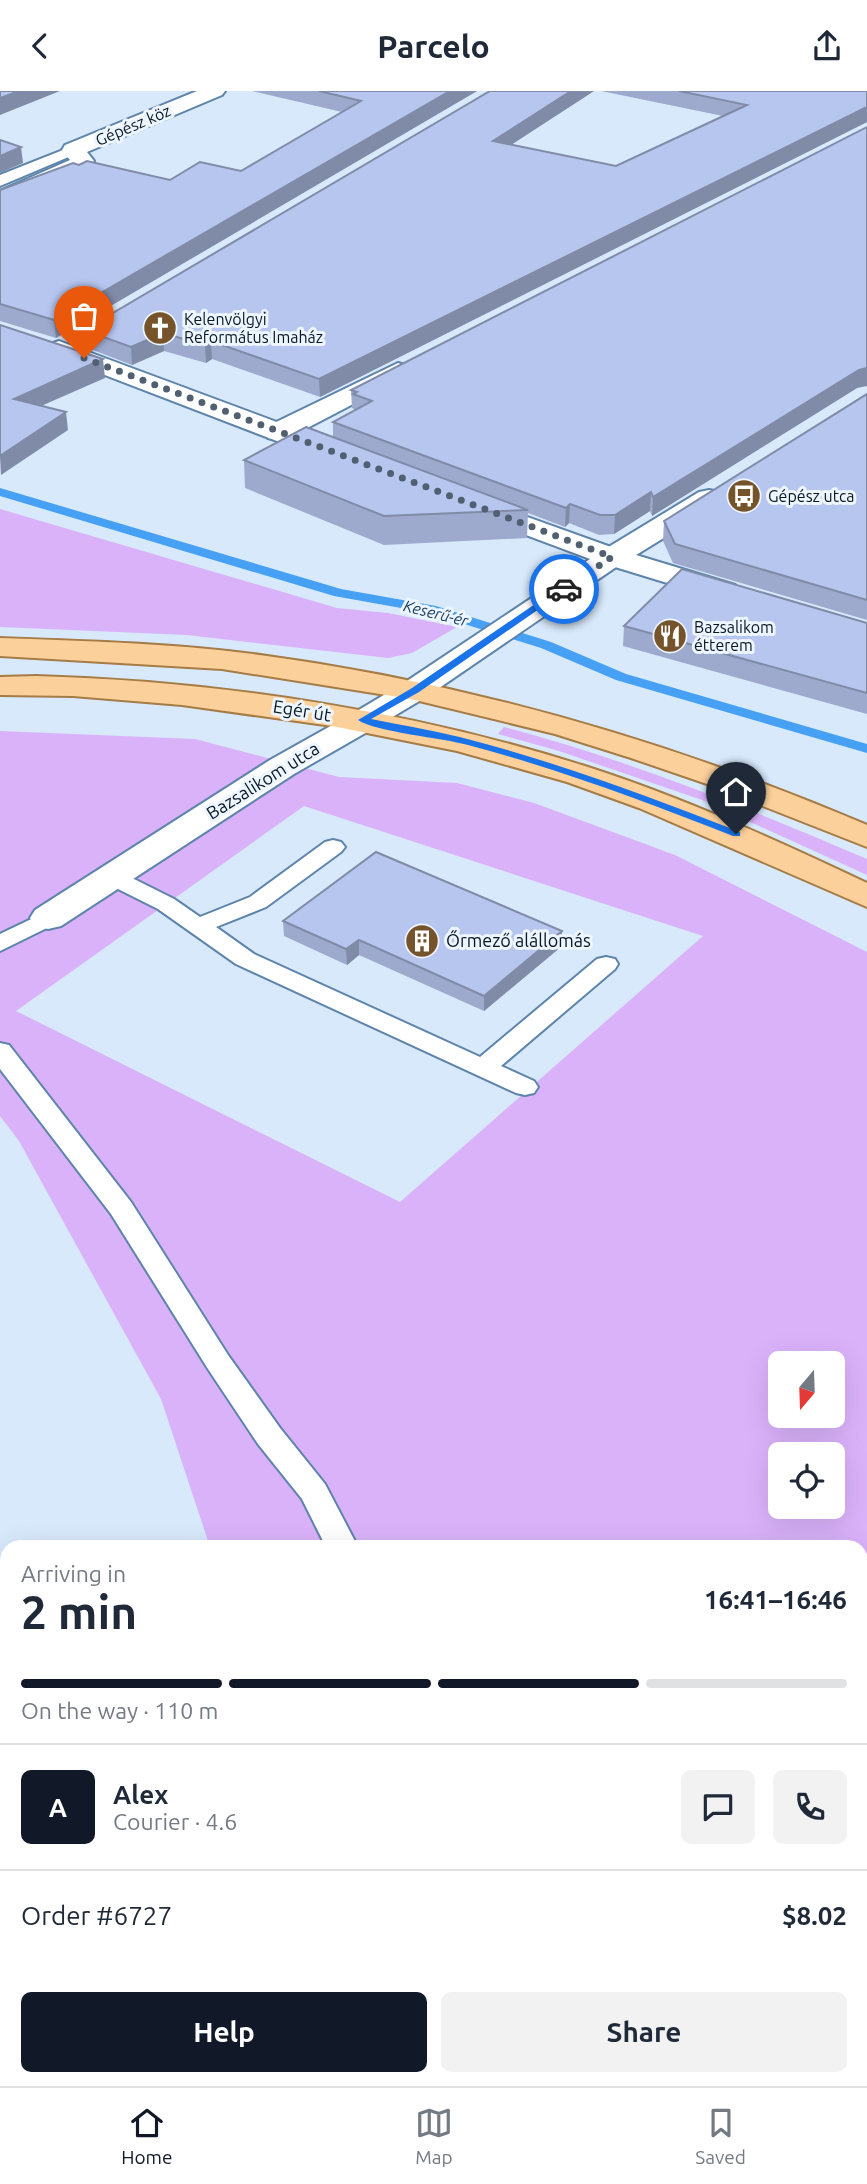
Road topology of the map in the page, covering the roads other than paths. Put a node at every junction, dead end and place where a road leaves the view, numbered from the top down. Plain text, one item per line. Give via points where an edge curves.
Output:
1 (215, 91) edge
2 (73, 150) junction
3 (0, 181) edge
4 (0, 199) edge
5 (59, 343) edge
6 (424, 357) edge
7 (278, 432) junction
8 (356, 462) edge
9 (730, 484) edge
10 (448, 496) edge
11 (612, 557) junction
12 (746, 597) edge
13 (0, 647) edge
14 (0, 686) edge
15 (415, 690) junction
16 (363, 720) junction
17 (867, 837) edge
18 (333, 847) dead end
19 (112, 877) junction
20 (867, 896) edge
21 (48, 918) joint
22 (198, 926) junction
23 (0, 944) edge
24 (606, 964) dead end
25 (0, 1051) edge
26 (483, 1068) junction
27 (525, 1087) dead end
28 (338, 1540) edge

1 - 2 street, Gépész köz
2 - 3 lane
2 - 4 street, Gépész köz via 83,161 74,169
5 - 7 street
6 - 7 street
7 - 8 street
9 - 11 street, Bazsalikom utca
10 - 11 street
11 - 12 street
11 - 15 street, Bazsalikom utca
13 - 15 main road via 253,663
14 - 16 main road, Egér út via 149,692
15 - 16 street, Bazsalikom utca
15 - 17 main road via 624,744 734,782
16 - 19 street, Bazsalikom utca
16 - 20 main road, Egér út via 468,742 617,788 736,834
18 - 22 lane via 258,902
19 - 21 street, Bazsalikom utca
19 - 22 lane
21 - 23 lane
22 - 26 lane via 245,959
24 - 26 lane
25 - 28 lane via 121,1208 218,1362 314,1492
26 - 27 lane

